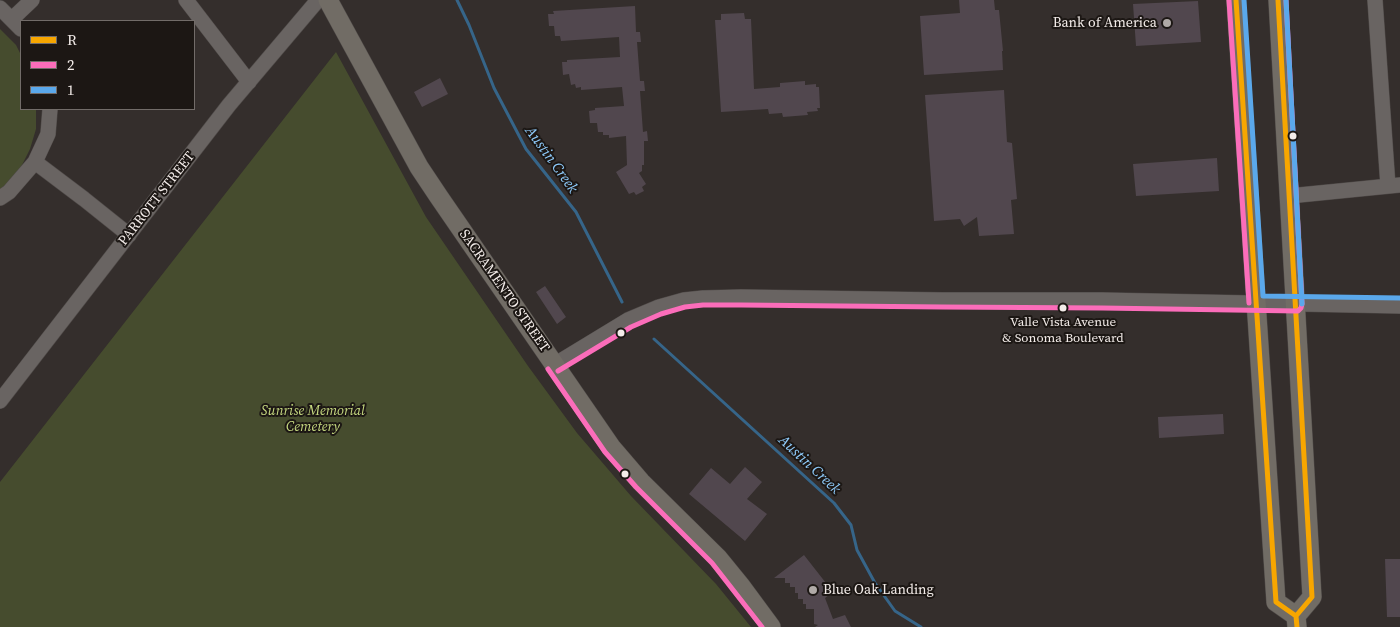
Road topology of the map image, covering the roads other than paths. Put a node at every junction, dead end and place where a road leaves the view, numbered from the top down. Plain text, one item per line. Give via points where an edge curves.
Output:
1 (32, 0) edge
2 (186, 0) edge
3 (318, 0) edge
4 (328, 0) edge
5 (1236, 0) edge
6 (1278, 0) edge
7 (1375, 0) edge
8 (0, 8) edge
9 (17, 24) edge
10 (249, 82) junction
11 (50, 110) edge
12 (35, 162) junction
13 (1394, 185) edge
14 (1289, 196) junction
15 (0, 198) edge
16 (129, 235) junction
17 (1256, 303) junction
18 (1295, 304) junction
19 (1400, 306) edge
20 (554, 365) junction
21 (0, 401) edge
22 (1297, 621) edge
23 (771, 627) edge

1 - 9 street
2 - 10 street
3 - 10 street, PARROTT STREET
4 - 20 main road, SACRAMENTO STREET via 434,190
5 - 17 main road
6 - 14 main road
7 - 13 street
8 - 9 street
10 - 16 street, PARROTT STREET
11 - 12 street via 48,134
12 - 15 street
12 - 16 street
13 - 14 street
14 - 18 main road
16 - 21 street, PARROTT STREET
17 - 18 street
17 - 20 street via 741,297 684,300 628,320
17 - 22 main road via 1276,602
18 - 19 street
18 - 22 main road via 1312,597
20 - 23 main road, SACRAMENTO STREET via 611,447 641,482 718,558

